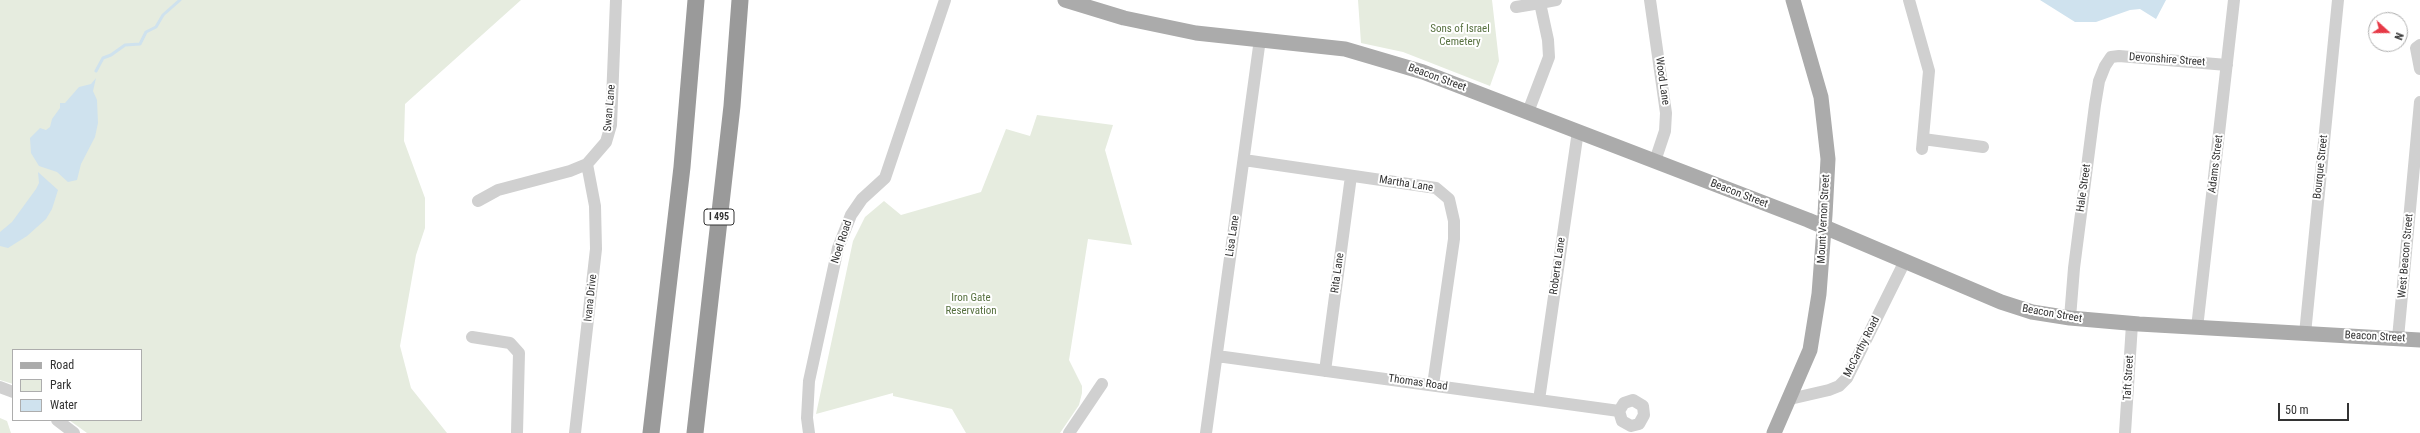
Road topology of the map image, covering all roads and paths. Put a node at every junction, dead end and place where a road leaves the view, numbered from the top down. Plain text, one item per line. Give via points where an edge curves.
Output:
1 (616, 0) edge
2 (696, 0) edge
3 (740, 0) edge
4 (945, 0) edge
5 (1065, 0) edge
6 (1556, 0) edge
7 (1650, 0) edge
8 (1793, 0) edge
9 (1909, 0) edge
10 (2234, 0) edge
11 (2338, 0) edge
12 (1540, 3) junction
13 (1516, 7) dead end
14 (1260, 38) junction
15 (2420, 44) edge
16 (2109, 60) joint
17 (2227, 64) junction
18 (2420, 69) edge
19 (2420, 102) edge
20 (1528, 112) junction
21 (1578, 131) junction
22 (1983, 147) dead end
23 (1244, 160) junction
24 (1655, 161) junction
25 (587, 164) junction
26 (1351, 176) junction
27 (478, 201) dead end
28 (1824, 227) junction
29 (1905, 261) junction
30 (2070, 318) junction
31 (2132, 324) junction
32 (2197, 328) junction
33 (2305, 334) junction
34 (472, 337) dead end
35 (2398, 338) junction
36 (2420, 340) edge
37 (1216, 356) junction
38 (1325, 371) junction
39 (1102, 384) dead end
40 (1433, 386) junction
41 (0, 387) edge
42 (12, 392) edge
43 (1790, 399) junction
44 (1539, 400) junction
45 (1619, 411) dead end
46 (58, 421) edge
47 (74, 433) edge
48 (517, 433) edge
49 (575, 433) edge
50 (651, 433) edge
51 (695, 433) edge
52 (809, 433) edge
53 (1069, 433) edge
54 (1206, 433) edge
55 (1774, 433) edge
56 (2125, 433) edge

1 - 25 street, Swan Lane via 611,125 606,142
2 - 50 highway via 682,167
3 - 51 highway, I 495 via 732,106
4 - 52 street, Noel Road via 885,178 862,199 851,215 838,248 809,381
5 - 14 main road, Beacon Street via 1124,18 1196,33
6 - 12 street
7 - 24 street, Wood Lane via 1666,113 1665,132
8 - 28 main road, Mount Vernon Street via 1821,97 1828,159
9 - 22 street via 1929,70 1922,144
10 - 17 street, Adams Street
11 - 33 street, Bourque Street
12 - 13 street
12 - 20 street via 1549,57
14 - 20 main road, Beacon Street via 1345,49 1423,72
14 - 23 street, Lisa Lane
15 - 18 street via 2416,48
16 - 17 street, Devonshire Street via 2111,57 2119,56
16 - 30 street, Hale Street via 2099,81 2095,105
17 - 32 street, Adams Street
19 - 35 street, West Beacon Street
20 - 21 main road, Beacon Street
21 - 24 main road, Beacon Street
21 - 44 street, Roberta Lane
23 - 26 street, Martha Lane
23 - 37 street, Lisa Lane
24 - 28 main road, Beacon Street
25 - 27 street, Swan Lane via 491,192
25 - 49 street, Ivana Drive via 595,206 596,249
26 - 38 street, Rita Lane
26 - 40 street, Martha Lane via 1436,188 1449,199 1454,221 1454,239
28 - 29 main road, Beacon Street
28 - 43 main road, Mount Vernon Street via 1813,337 1807,359
29 - 30 main road, Beacon Street via 2016,308
29 - 43 street, McCarthy Road via 1847,378 1839,386 1829,390
30 - 31 main road, Beacon Street
31 - 32 main road, Beacon Street
31 - 56 street, Taft Street
32 - 33 main road, Beacon Street
33 - 35 main road, Beacon Street
34 - 48 street via 510,343 519,353
35 - 36 main road, Beacon Street
37 - 38 street, Thomas Road
37 - 54 street, Lisa Lane
38 - 40 street, Thomas Road
39 - 53 street
40 - 44 street, Thomas Road
41 - 42 street
43 - 55 main road, Mount Vernon Street
44 - 45 street, Thomas Road
46 - 47 street

